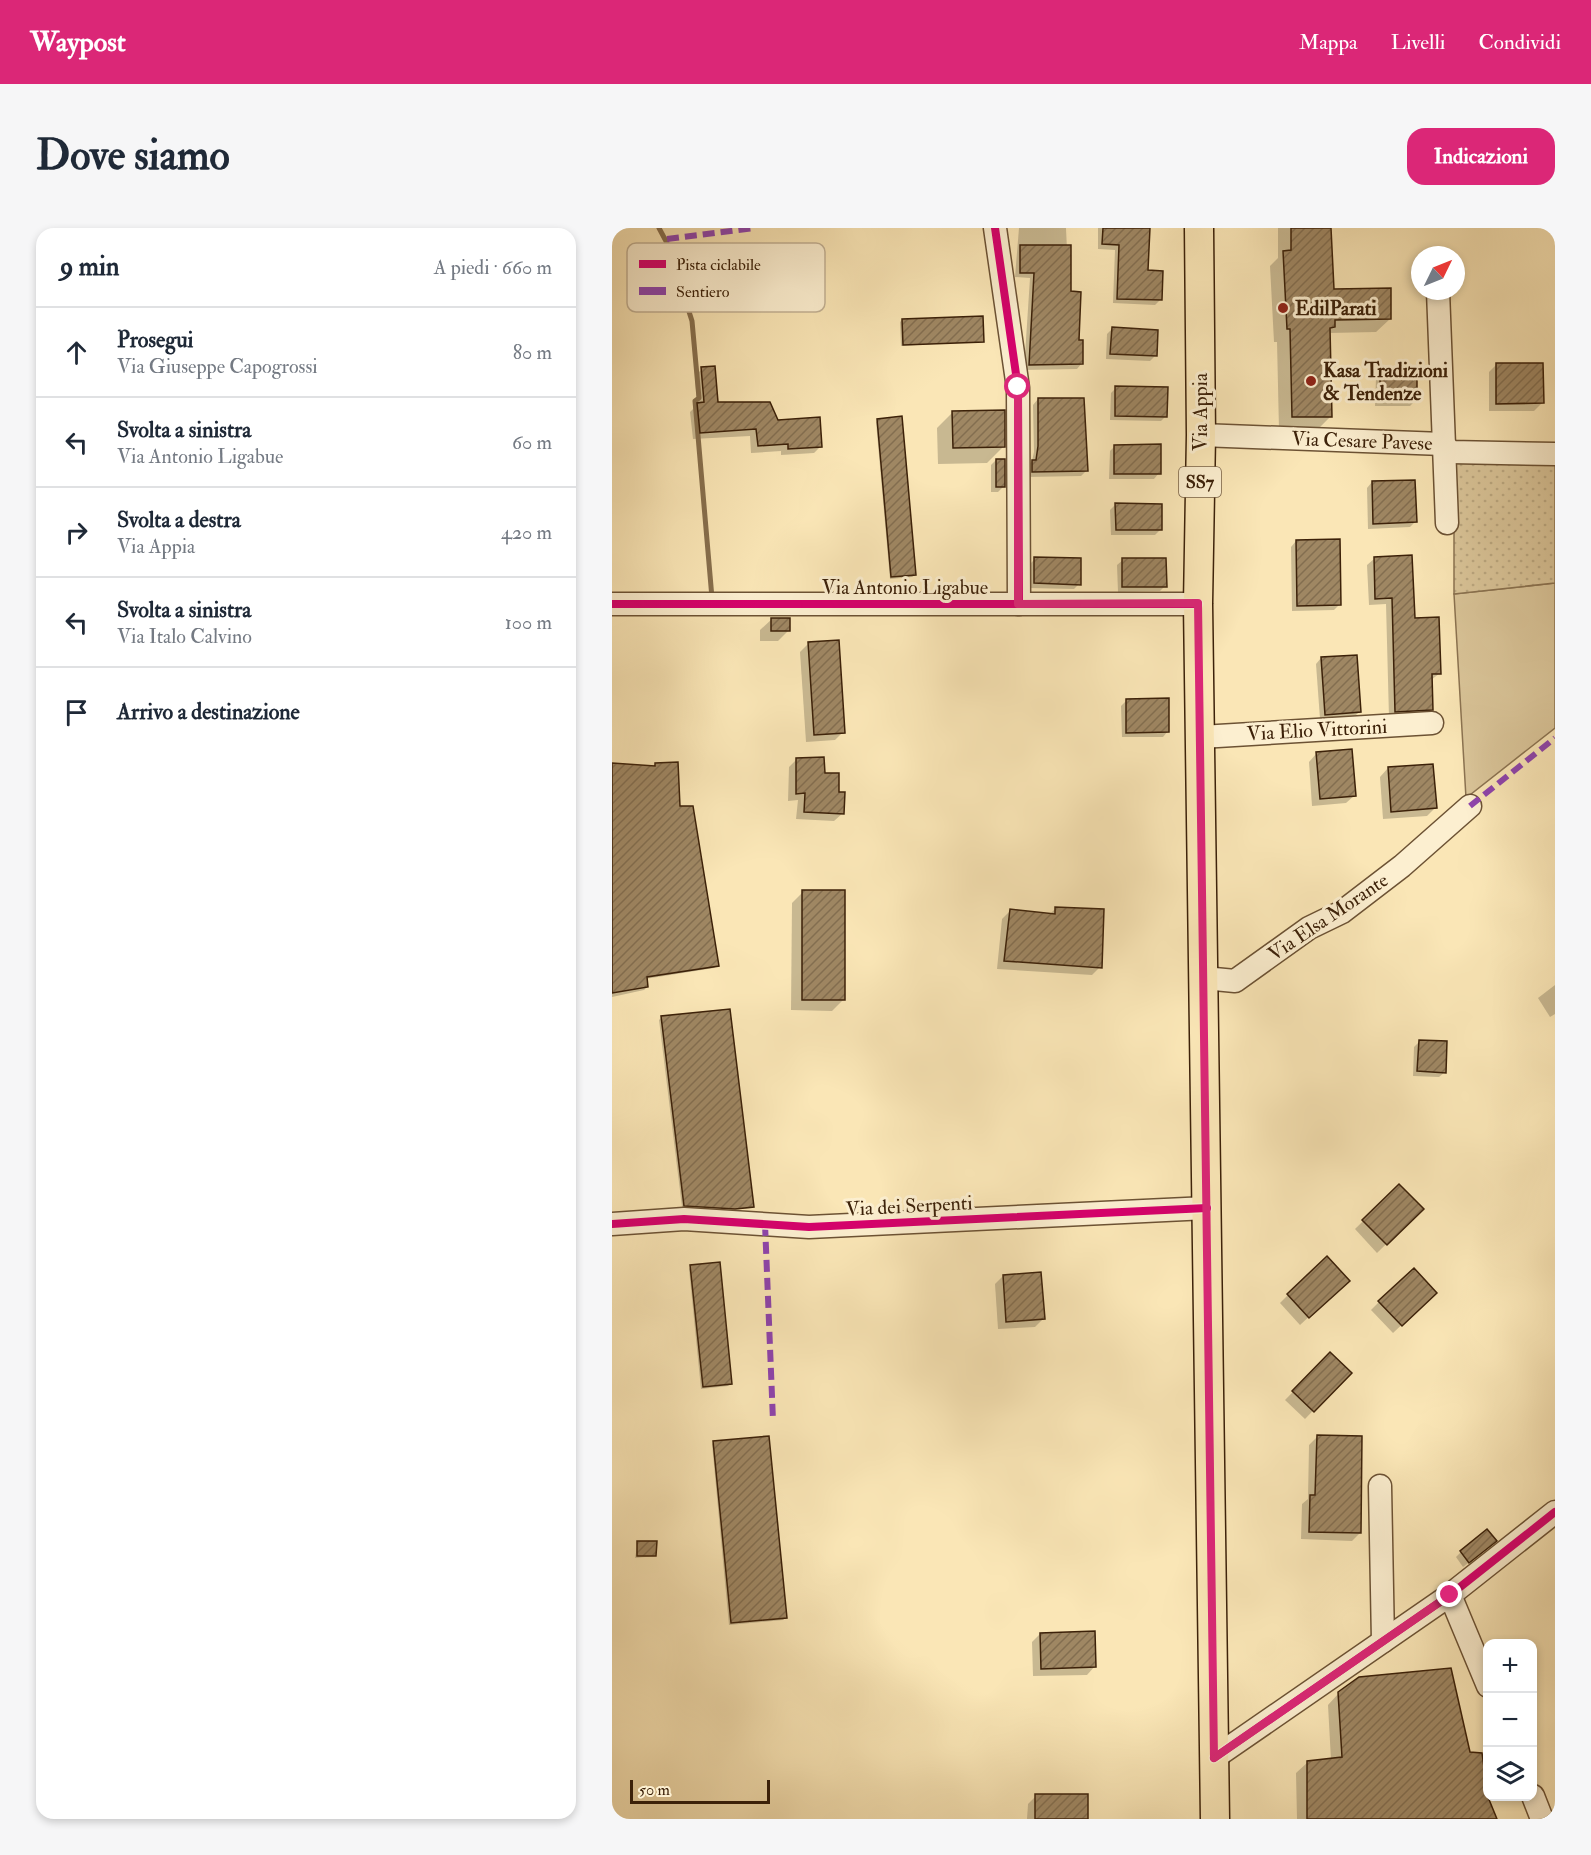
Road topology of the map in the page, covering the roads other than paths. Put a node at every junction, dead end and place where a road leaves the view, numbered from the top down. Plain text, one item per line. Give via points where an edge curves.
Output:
1 (995, 228) edge
2 (1199, 228) edge
3 (1438, 300) edge
4 (1201, 435) junction
5 (1443, 444) junction
6 (1555, 454) edge
7 (1447, 523) dead end
8 (1198, 603) junction
9 (612, 604) edge
10 (1018, 604) junction
11 (1432, 723) dead end
12 (1202, 736) junction
13 (1470, 806) dead end
14 (1204, 978) junction
15 (1207, 1208) junction
16 (612, 1224) edge
17 (1380, 1486) dead end
18 (1555, 1512) edge
19 (1450, 1595) junction
20 (1383, 1641) junction
21 (1483, 1674) edge
22 (1214, 1758) junction
23 (1535, 1801) edge
24 (1215, 1819) edge
25 (1542, 1819) edge

1 - 10 street via 1018,387
2 - 4 main road, Via Appia / SS7
3 - 5 street
4 - 5 street, Via Cesare Pavese
4 - 8 main road, Via Appia / SS7
5 - 6 street, Via Cesare Pavese via 1451,452
5 - 7 street
8 - 10 street, Via Antonio Ligabue
8 - 12 main road, Via Appia / SS7
9 - 10 street, Via Antonio Ligabue
11 - 12 street, Via Elio Vittorini
12 - 14 main road, Via Appia / SS7
13 - 14 street, Via Elsa Morante via 1342,912 1309,928 1235,981
14 - 15 main road, Via Appia / SS7
15 - 16 street, Via dei Serpenti via 809,1227 684,1219
15 - 22 main road, Via Appia / SS7
17 - 20 street
18 - 19 street
19 - 20 street
19 - 21 street
20 - 22 street
22 - 24 main road, Via Appia / SS7
23 - 25 street

